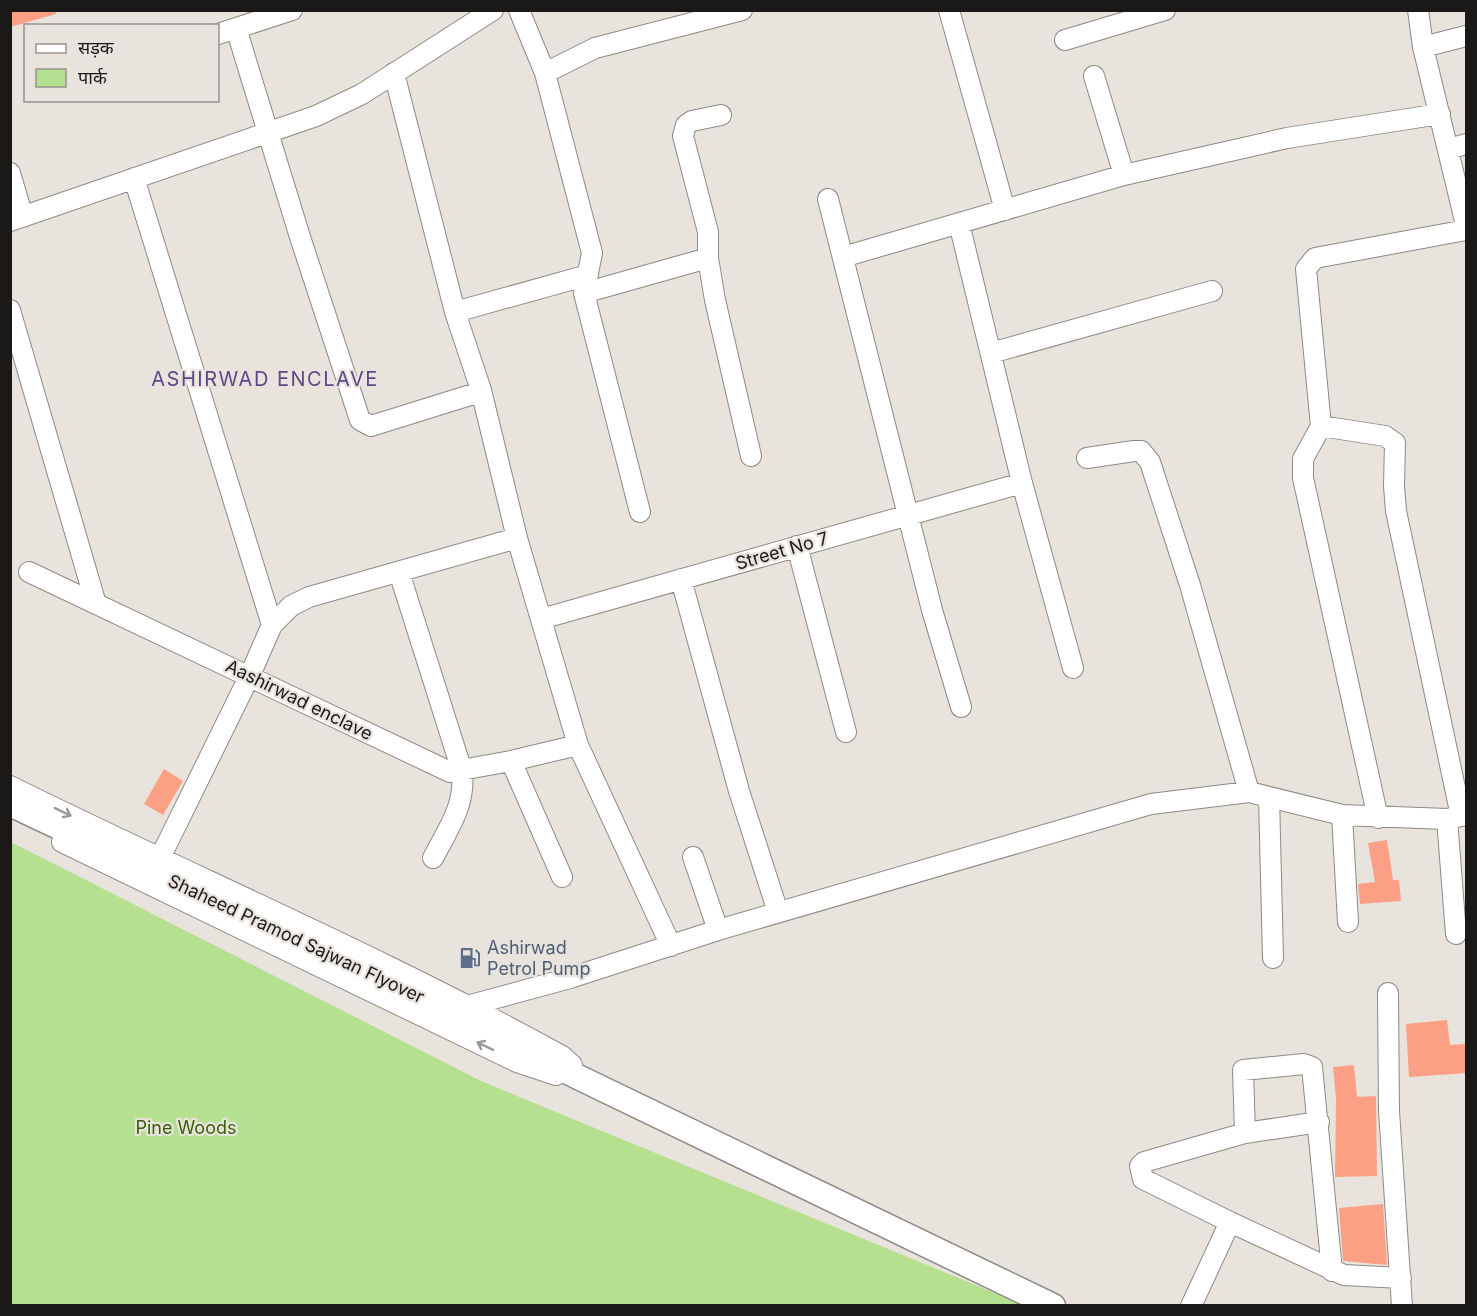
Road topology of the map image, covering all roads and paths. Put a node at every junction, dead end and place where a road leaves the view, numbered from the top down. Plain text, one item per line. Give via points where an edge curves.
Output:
1 (292, 10) edge
2 (519, 10) edge
3 (742, 10) edge
4 (949, 10) edge
5 (1165, 10) edge
6 (1418, 10) edge
7 (481, 13) edge
8 (227, 31) edge
9 (1467, 36) edge
10 (1065, 40) dead end
11 (1423, 47) junction
12 (394, 73) junction
13 (545, 73) junction
14 (1094, 76) dead end
15 (1440, 114) junction
16 (721, 115) dead end
17 (268, 134) junction
18 (1458, 147) edge
19 (10, 173) edge
20 (1124, 175) junction
21 (134, 178) junction
22 (828, 199) dead end
23 (1005, 210) junction
24 (17, 219) edge
25 (959, 224) junction
26 (1467, 225) edge
27 (1467, 230) edge
28 (843, 257) junction
29 (708, 258) junction
30 (586, 284) junction
31 (1212, 291) dead end
32 (10, 310) edge
33 (455, 312) junction
34 (991, 353) junction
35 (480, 392) junction
36 (1321, 426) junction
37 (751, 456) dead end
38 (1087, 458) dead end
39 (1022, 483) junction
40 (640, 512) dead end
41 (910, 514) junction
42 (517, 538) junction
43 (797, 546) junction
44 (29, 572) dead end
45 (399, 572) junction
46 (681, 579) junction
47 (96, 603) junction
48 (541, 619) junction
49 (272, 625) junction
50 (1073, 668) dead end
51 (250, 675) junction
52 (961, 707) dead end
53 (846, 732) dead end
54 (578, 745) junction
55 (512, 761) junction
56 (462, 771) junction
57 (10, 786) edge
58 (1249, 792) junction
59 (1269, 797) junction
60 (10, 804) edge
61 (1342, 815) junction
62 (10, 816) edge
63 (1458, 817) edge
64 (1378, 818) junction
65 (433, 858) dead end
66 (693, 858) dead end
67 (159, 860) junction
68 (562, 878) dead end
69 (778, 912) junction
70 (1348, 922) dead end
71 (718, 930) junction
72 (1456, 934) dead end
73 (671, 946) junction
74 (1273, 958) dead end
75 (1388, 993) dead end
76 (467, 1006) junction
77 (579, 1078) junction
78 (1319, 1122) junction
79 (1245, 1133) junction
80 (1230, 1222) junction
81 (1332, 1271) junction
82 (1401, 1278) junction
83 (1053, 1305) edge
84 (1191, 1305) edge
85 (1402, 1305) edge

1 - 8 street
2 - 13 street
3 - 13 street via 595,48
4 - 23 street
5 - 10 street
6 - 11 street
7 - 12 street
8 - 17 street
9 - 11 street
11 - 15 street
12 - 17 street via 337,107
12 - 33 street
13 - 30 street via 592,253
14 - 20 street
15 - 18 street
15 - 20 street via 1287,138
16 - 29 street via 692,121 683,130 708,232
17 - 21 street
17 - 35 street via 360,420 371,426
18 - 26 street
19 - 24 street
20 - 23 street
21 - 24 street
21 - 49 street
22 - 28 street
23 - 25 street
25 - 28 street
25 - 34 street
27 - 36 street via 1309,262 1305,277
28 - 41 street
29 - 30 street
29 - 37 street
30 - 33 street
30 - 40 street
31 - 34 street
32 - 47 street
33 - 35 street
34 - 39 street
35 - 42 street
36 - 63 street via 1385,436 1395,443 1396,511
36 - 64 street via 1303,459 1304,478
38 - 58 street via 1141,451 1150,462
39 - 41 street, Street No 7
39 - 50 street
41 - 43 street, Street No 7
41 - 52 street via 932,610
42 - 45 street
42 - 48 street
43 - 46 street, Street No 7
43 - 53 street
44 - 47 street, Aashirwad enclave
45 - 49 street via 309,597 291,606
45 - 56 street
46 - 48 street, Street No 7
46 - 69 street via 739,791
47 - 51 street, Aashirwad enclave
48 - 54 street
49 - 51 street
51 - 56 street, Aashirwad enclave via 440,768
51 - 67 street
54 - 55 street, Aashirwad enclave
54 - 73 street
55 - 56 street, Aashirwad enclave
55 - 68 street
56 - 65 street via 461,806
57 -> 67 street
58 - 59 street
58 - 69 street via 1151,804
59 - 61 street
59 - 74 street
60 - 77 main road, Shaheed Pramod Sajwan Flyover via 427,1001
61 - 64 street
61 - 70 street
77 -> 62 street via 517,1062
63 - 64 street
63 - 72 street
66 - 71 street
67 - 76 street
69 - 71 street
71 - 73 street
73 - 76 street
75 - 82 street via 1389,1111
76 - 77 street via 562,1056
77 - 83 main road, Shaheed Pramod Sajwan Flyover
78 - 79 street
78 - 79 street via 1312,1067 1304,1064 1248,1068 1241,1074
78 - 81 street
79 - 80 street via 1140,1166 1143,1179
80 - 81 street
80 - 84 street
81 - 82 street via 1362,1278
82 - 85 street

